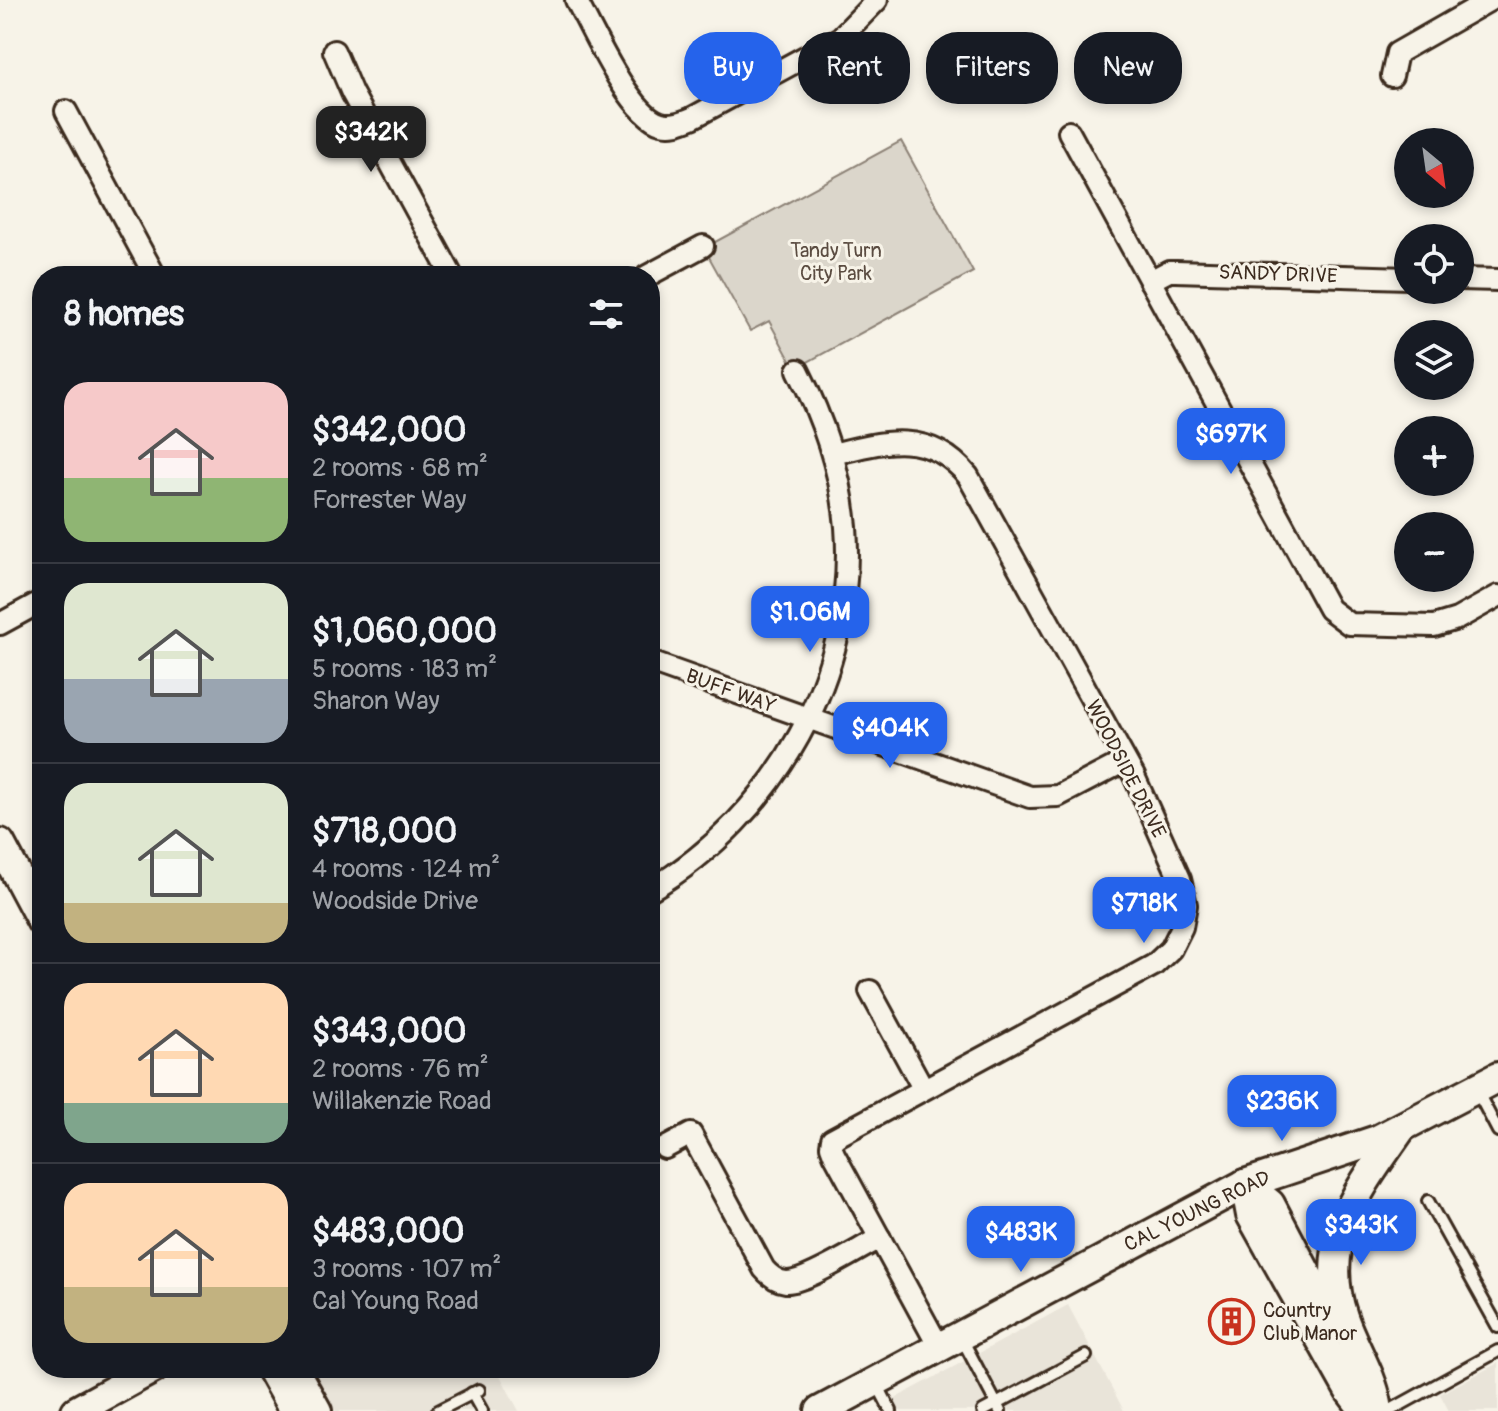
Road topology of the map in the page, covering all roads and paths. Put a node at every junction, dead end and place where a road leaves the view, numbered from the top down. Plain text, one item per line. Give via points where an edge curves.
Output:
1 (576, 0) edge
2 (877, 0) edge
3 (1490, 0) edge
4 (334, 51) dead end
5 (1392, 76) dead end
6 (66, 111) dead end
7 (1069, 132) dead end
8 (703, 246) dead end
9 (150, 266) edge
10 (447, 266) edge
11 (660, 269) edge
12 (1394, 278) edge
13 (1474, 279) edge
14 (1498, 280) edge
15 (1150, 281) junction
16 (798, 370) dead end
17 (833, 454) junction
18 (1498, 596) edge
19 (32, 606) edge
20 (0, 624) edge
21 (660, 666) edge
22 (809, 718) junction
23 (1125, 761) junction
24 (1, 849) edge
25 (660, 883) edge
26 (32, 904) edge
27 (870, 991) dead end
28 (1487, 1083) edge
29 (923, 1088) junction
30 (1400, 1129) junction
31 (1498, 1131) edge
32 (665, 1148) dead end
33 (1245, 1184) junction
34 (1428, 1201) dead end
35 (880, 1238) junction
36 (1498, 1327) edge
37 (950, 1341) junction
38 (1498, 1351) edge
39 (1086, 1356) dead end
40 (136, 1378) edge
41 (276, 1378) edge
42 (299, 1378) edge
43 (876, 1381) junction
44 (998, 1407) edge
45 (1377, 1409) edge
46 (76, 1411) edge
47 (294, 1411) edge
48 (317, 1411) edge
49 (438, 1411) edge
50 (482, 1411) edge
51 (820, 1411) edge
52 (891, 1411) edge
53 (983, 1411) edge

1 - 2 street via 633,102 650,118 671,124 692,118 840,38
3 - 5 street via 1397,53
4 - 10 street
6 - 9 street
7 - 15 street
8 - 11 street
12 - 15 street, SANDY DRIVE via 1169,271
13 - 14 street
15 - 18 street via 1335,616 1349,624 1441,625
16 - 17 street
17 - 22 street via 846,526 843,596 832,657
17 - 23 street, WOODSIDE DRIVE via 885,442 917,444 944,453 961,468
19 - 20 street
21 - 22 street, BUFF WAY
22 - 23 street, BUFF WAY via 1039,798 1068,792
22 - 25 street via 777,772 740,818 704,853
23 - 29 street, WOODSIDE DRIVE via 1180,879 1192,930 1154,965
24 - 26 main road
27 - 29 street
28 - 30 main road, CAL YOUNG ROAD
28 - 31 lane
29 - 35 street, WOODSIDE DRIVE via 831,1142
30 - 33 main road, CAL YOUNG ROAD
30 - 45 main road via 1350,1207 1335,1255 1340,1308 1372,1380
32 - 35 street via 699,1130 764,1269 773,1277 787,1282 803,1279
33 - 37 main road, CAL YOUNG ROAD
33 - 45 main road via 1270,1204
34 - 36 lane
35 - 37 street, WOODSIDE DRIVE
37 - 43 main road, CAL YOUNG ROAD
37 - 44 lane
38 - 45 lane
39 - 44 lane
40 - 46 main road
41 - 47 main road
42 - 48 main road
43 - 51 main road, CAL YOUNG ROAD
43 - 52 lane
44 - 53 lane
49 - 50 lane via 475,1391

